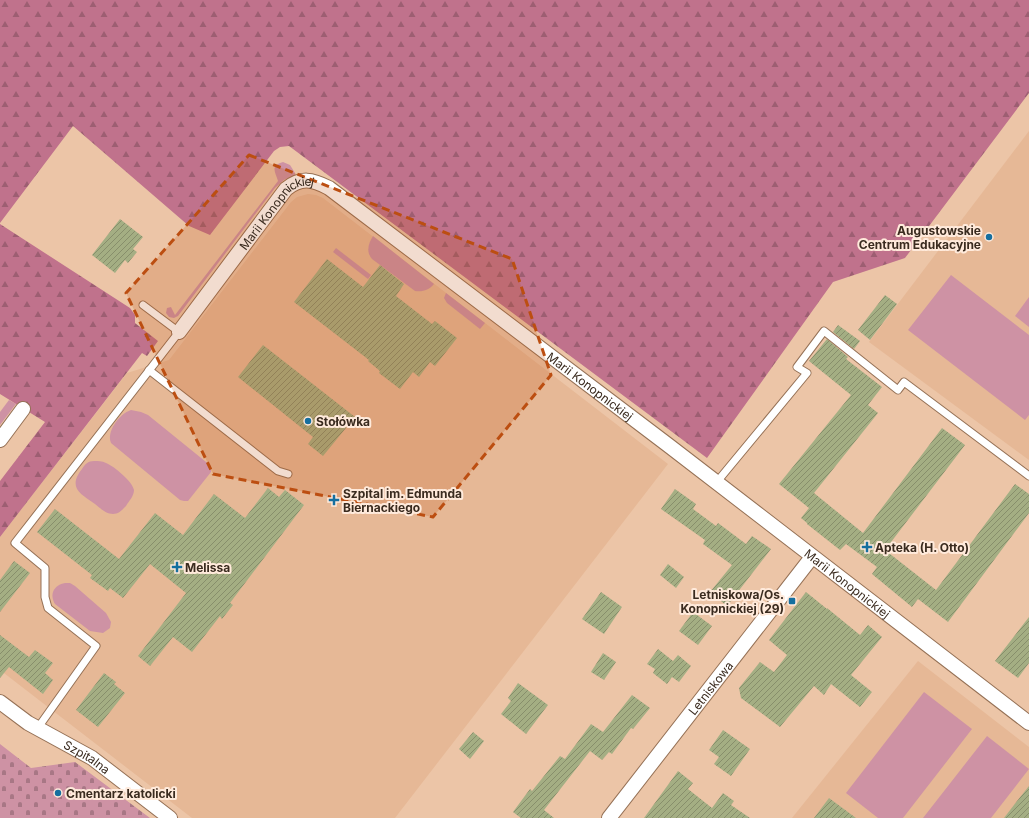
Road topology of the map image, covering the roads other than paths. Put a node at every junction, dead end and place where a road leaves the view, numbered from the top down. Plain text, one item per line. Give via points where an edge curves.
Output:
1 (143, 304) dead end
2 (179, 332) junction
3 (149, 370) junction
4 (23, 409) dead end
5 (0, 440) edge
6 (288, 474) dead end
7 (1029, 476) edge
8 (716, 483) junction
9 (812, 557) junction
10 (0, 702) edge
11 (1029, 723) edge
12 (37, 729) junction
13 (170, 818) edge
14 (609, 818) edge

1 - 2 lane
2 - 3 lane
2 - 8 street, Marii Konopnickiej via 281,195 298,182 313,181 335,193
3 - 6 lane via 278,471
3 - 12 lane via 14,543 45,568 45,597 48,608 96,646
4 - 5 street
7 - 8 lane via 904,382 898,390 824,331 797,367 807,373
8 - 9 street, Marii Konopnickiej
9 - 11 street, Marii Konopnickiej
9 - 14 street, Letniskowa
10 - 12 street, Szpitalna
12 - 13 street, Szpitalna via 92,758

